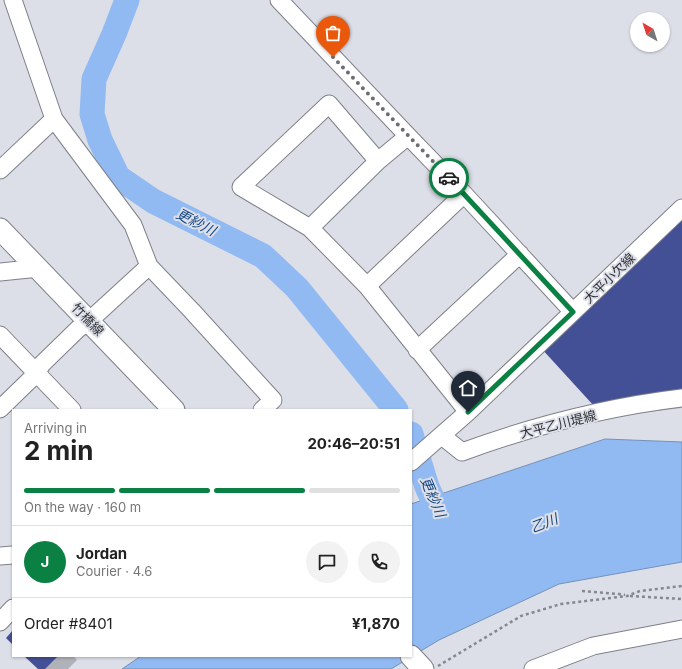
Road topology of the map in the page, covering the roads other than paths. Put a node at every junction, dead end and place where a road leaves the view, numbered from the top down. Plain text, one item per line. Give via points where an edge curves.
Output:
1 (13, 0) edge
2 (279, 0) edge
3 (54, 120) junction
4 (408, 136) junction
5 (378, 161) junction
6 (0, 170) edge
7 (464, 194) junction
8 (682, 208) edge
9 (310, 228) junction
10 (0, 229) edge
11 (520, 254) junction
12 (149, 266) junction
13 (39, 268) junction
14 (0, 272) edge
15 (367, 286) junction
16 (573, 312) junction
17 (90, 321) junction
18 (0, 335) edge
19 (417, 350) junction
20 (36, 374) junction
21 (682, 398) edge
22 (0, 409) edge
23 (71, 409) edge
24 (173, 409) edge
25 (263, 409) edge
26 (468, 412) junction
27 (436, 440) junction
28 (412, 461) edge
29 (12, 555) edge
30 (0, 556) edge
31 (12, 609) edge
32 (0, 622) edge
33 (682, 629) edge
34 (412, 657) edge
35 (423, 669) edge
36 (533, 669) edge

1 - 3 street
2 - 4 street
3 - 6 street
3 - 12 street via 133,225
4 - 5 street
4 - 7 street
5 - 9 street
5 - 9 street via 329,104 241,187
7 - 11 street
7 - 15 street
8 - 16 street, 大平小欠線
9 - 15 street
10 - 13 street, 竹橋線
11 - 16 street
11 - 19 street
12 - 17 street
12 - 25 street via 273,400
13 - 14 street
13 - 17 street, 竹橋線
15 - 19 street
16 - 26 street, 大平小欠線
17 - 20 street via 78,329 42,364
17 - 24 street, 竹橋線
18 - 20 street
19 - 26 street
20 - 22 street
20 - 23 street
21 - 27 street, 大平乙川堤線 via 562,420 462,452
26 - 27 street, 大平小欠線
27 - 28 street, 大平小欠線
29 - 30 street
31 - 32 street
33 - 36 street via 593,646
34 - 35 street

